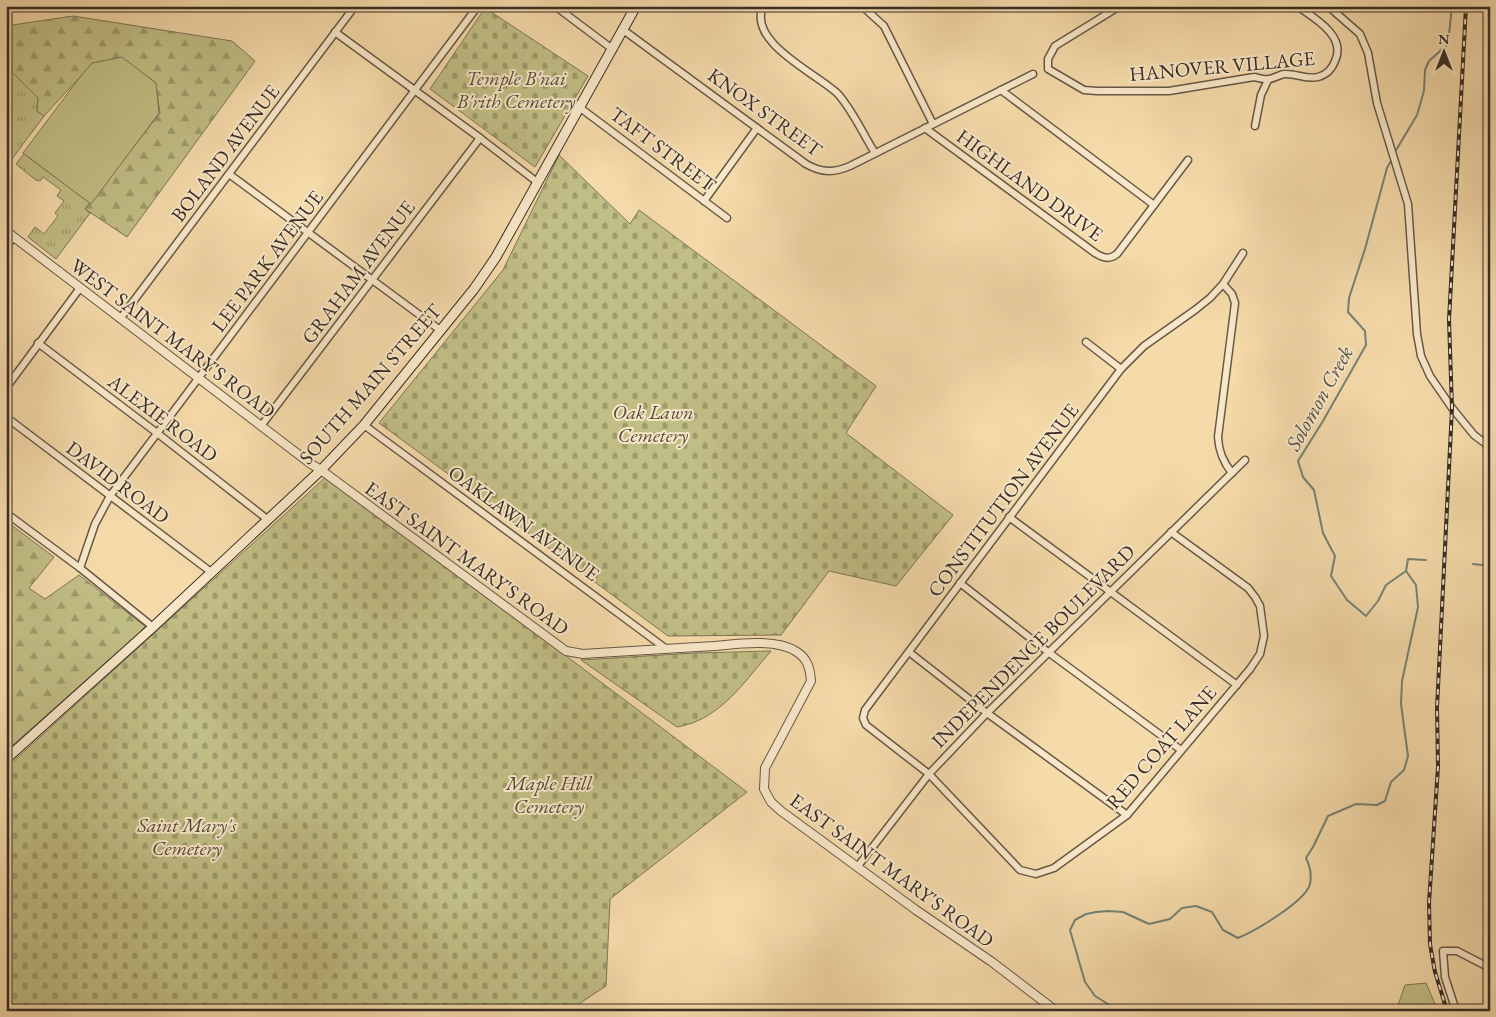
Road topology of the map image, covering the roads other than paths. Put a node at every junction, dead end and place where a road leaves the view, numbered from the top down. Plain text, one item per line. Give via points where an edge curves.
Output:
1 (354, 6) edge
2 (478, 6) edge
3 (555, 6) edge
4 (636, 6) edge
5 (763, 6) edge
6 (862, 6) edge
7 (1120, 6) edge
8 (1297, 6) edge
9 (1328, 6) edge
10 (622, 28) junction
11 (335, 32) junction
12 (611, 48) junction
13 (1033, 74) dead end
14 (1268, 80) junction
15 (416, 90) junction
16 (1000, 90) junction
17 (579, 107) junction
18 (933, 124) junction
19 (1254, 126) dead end
20 (757, 128) junction
21 (925, 128) junction
22 (480, 138) junction
23 (875, 153) junction
24 (1188, 160) dead end
25 (229, 174) junction
26 (538, 182) junction
27 (704, 200) junction
28 (1154, 205) junction
29 (728, 218) dead end
30 (6, 231) edge
31 (309, 233) junction
32 (14, 237) junction
33 (6, 247) edge
34 (1243, 253) dead end
35 (371, 279) junction
36 (1223, 284) junction
37 (80, 288) junction
38 (120, 319) junction
39 (440, 330) junction
40 (1086, 342) dead end
41 (38, 343) junction
42 (1121, 369) junction
43 (200, 378) junction
44 (7, 386) edge
45 (6, 417) edge
46 (364, 425) junction
47 (261, 426) junction
48 (157, 433) junction
49 (1490, 447) edge
50 (1245, 460) dead end
51 (321, 470) junction
52 (1232, 474) junction
53 (110, 496) junction
54 (6, 513) edge
55 (1009, 517) junction
56 (268, 518) junction
57 (1171, 532) junction
58 (80, 568) junction
59 (211, 572) junction
60 (960, 583) junction
61 (1111, 591) junction
62 (153, 627) junction
63 (665, 648) junction
64 (909, 652) junction
65 (1048, 652) junction
66 (1237, 685) junction
67 (987, 713) junction
68 (1181, 750) junction
69 (6, 759) edge
70 (929, 774) junction
71 (1126, 815) junction
72 (858, 866) junction
73 (1490, 968) edge
74 (1056, 1011) edge
75 (1456, 1011) edge

1 - 11 street, BOLAND AVENUE
2 - 15 street, LEE PARK AVENUE
3 - 12 street
4 - 10 main road, SOUTH MAIN STREET
5 - 23 street via 761,18 769,39 777,49 838,95
6 - 18 street via 884,26
7 - 14 street, HANOVER VILLAGE via 1055,46 1048,59 1048,70 1084,90 1169,90 1254,77
8 - 14 street, HANOVER VILLAGE via 1332,34 1337,58 1322,76 1304,78 1283,74
9 - 49 street via 1360,34 1368,53 1377,103 1408,204 1421,356 1430,376 1452,408 1474,435
10 - 12 main road, SOUTH MAIN STREET
10 - 20 street, KNOX STREET
11 - 15 street
11 - 25 street, BOLAND AVENUE
12 - 17 main road, SOUTH MAIN STREET
13 - 16 street, KNOX STREET
14 - 19 street
15 - 22 street
15 - 31 street, LEE PARK AVENUE
16 - 18 street, KNOX STREET
16 - 28 street
17 - 26 main road, SOUTH MAIN STREET
17 - 27 street, TAFT STREET
18 - 21 street, KNOX STREET
20 - 23 street, KNOX STREET via 806,164 821,171 840,170
20 - 27 street
21 - 23 street, KNOX STREET
21 - 28 street, HIGHLAND DRIVE via 1102,257 1112,258 1117,254
22 - 26 street
22 - 35 street, GRAHAM AVENUE
24 - 28 street, HIGHLAND DRIVE
25 - 31 street
25 - 38 street, BOLAND AVENUE
26 - 39 main road, SOUTH MAIN STREET via 496,257
27 - 29 street, TAFT STREET
30 - 32 street, WEST SAINT MARY'S ROAD
31 - 35 street
31 - 43 street, LEE PARK AVENUE
32 - 33 street
32 - 37 street, WEST SAINT MARY'S ROAD
34 - 36 street, CONSTITUTION AVENUE
35 - 39 street
35 - 47 street, GRAHAM AVENUE
36 - 42 street, CONSTITUTION AVENUE via 1195,310 1144,346
36 - 52 street via 1235,303 1218,437 1219,450
37 - 38 street, WEST SAINT MARY'S ROAD
37 - 41 street
38 - 43 street, WEST SAINT MARY'S ROAD
39 - 46 main road, SOUTH MAIN STREET
40 - 42 street
41 - 44 street
41 - 48 street, ALEXIE ROAD
42 - 55 street, CONSTITUTION AVENUE
43 - 47 street, WEST SAINT MARY'S ROAD
43 - 48 street, LEE PARK AVENUE
45 - 53 street, DAVID ROAD
46 - 51 main road, SOUTH MAIN STREET
46 - 63 street, OAKLAWN AVENUE
47 - 51 street, WEST SAINT MARY'S ROAD
48 - 53 street, LEE PARK AVENUE
48 - 56 street, ALEXIE ROAD
50 - 52 street, INDEPENDENCE BOULEVARD
51 - 56 main road, SOUTH MAIN STREET
51 - 63 street, EAST SAINT MARY'S ROAD via 566,650 583,654
52 - 57 street, INDEPENDENCE BOULEVARD
53 - 58 street, LEE PARK AVENUE via 95,524
53 - 59 street, DAVID ROAD
54 - 58 street
55 - 60 street, CONSTITUTION AVENUE
55 - 61 street
56 - 59 main road, SOUTH MAIN STREET
57 - 61 street, INDEPENDENCE BOULEVARD
57 - 66 street, RED COAT LANE via 1248,588 1260,606 1263,646
58 - 62 street
59 - 62 main road, SOUTH MAIN STREET
60 - 64 street, CONSTITUTION AVENUE
60 - 65 street
61 - 65 street, INDEPENDENCE BOULEVARD
61 - 66 street
62 - 69 main road, SOUTH MAIN STREET
63 - 72 street, EAST SAINT MARY'S ROAD via 780,645 806,658 811,681 765,768 764,789 781,811
64 - 67 street
64 - 70 street, CONSTITUTION AVENUE via 865,710 863,718 866,725
65 - 67 street, INDEPENDENCE BOULEVARD
65 - 68 street
66 - 68 street, RED COAT LANE
67 - 70 street, INDEPENDENCE BOULEVARD
67 - 71 street
68 - 71 street, RED COAT LANE
70 - 71 street, RED COAT LANE via 1020,870 1036,874 1054,868
70 - 72 street, INDEPENDENCE BOULEVARD
72 - 74 street, EAST SAINT MARY'S ROAD
73 - 75 street via 1457,951 1443,950 1445,977

